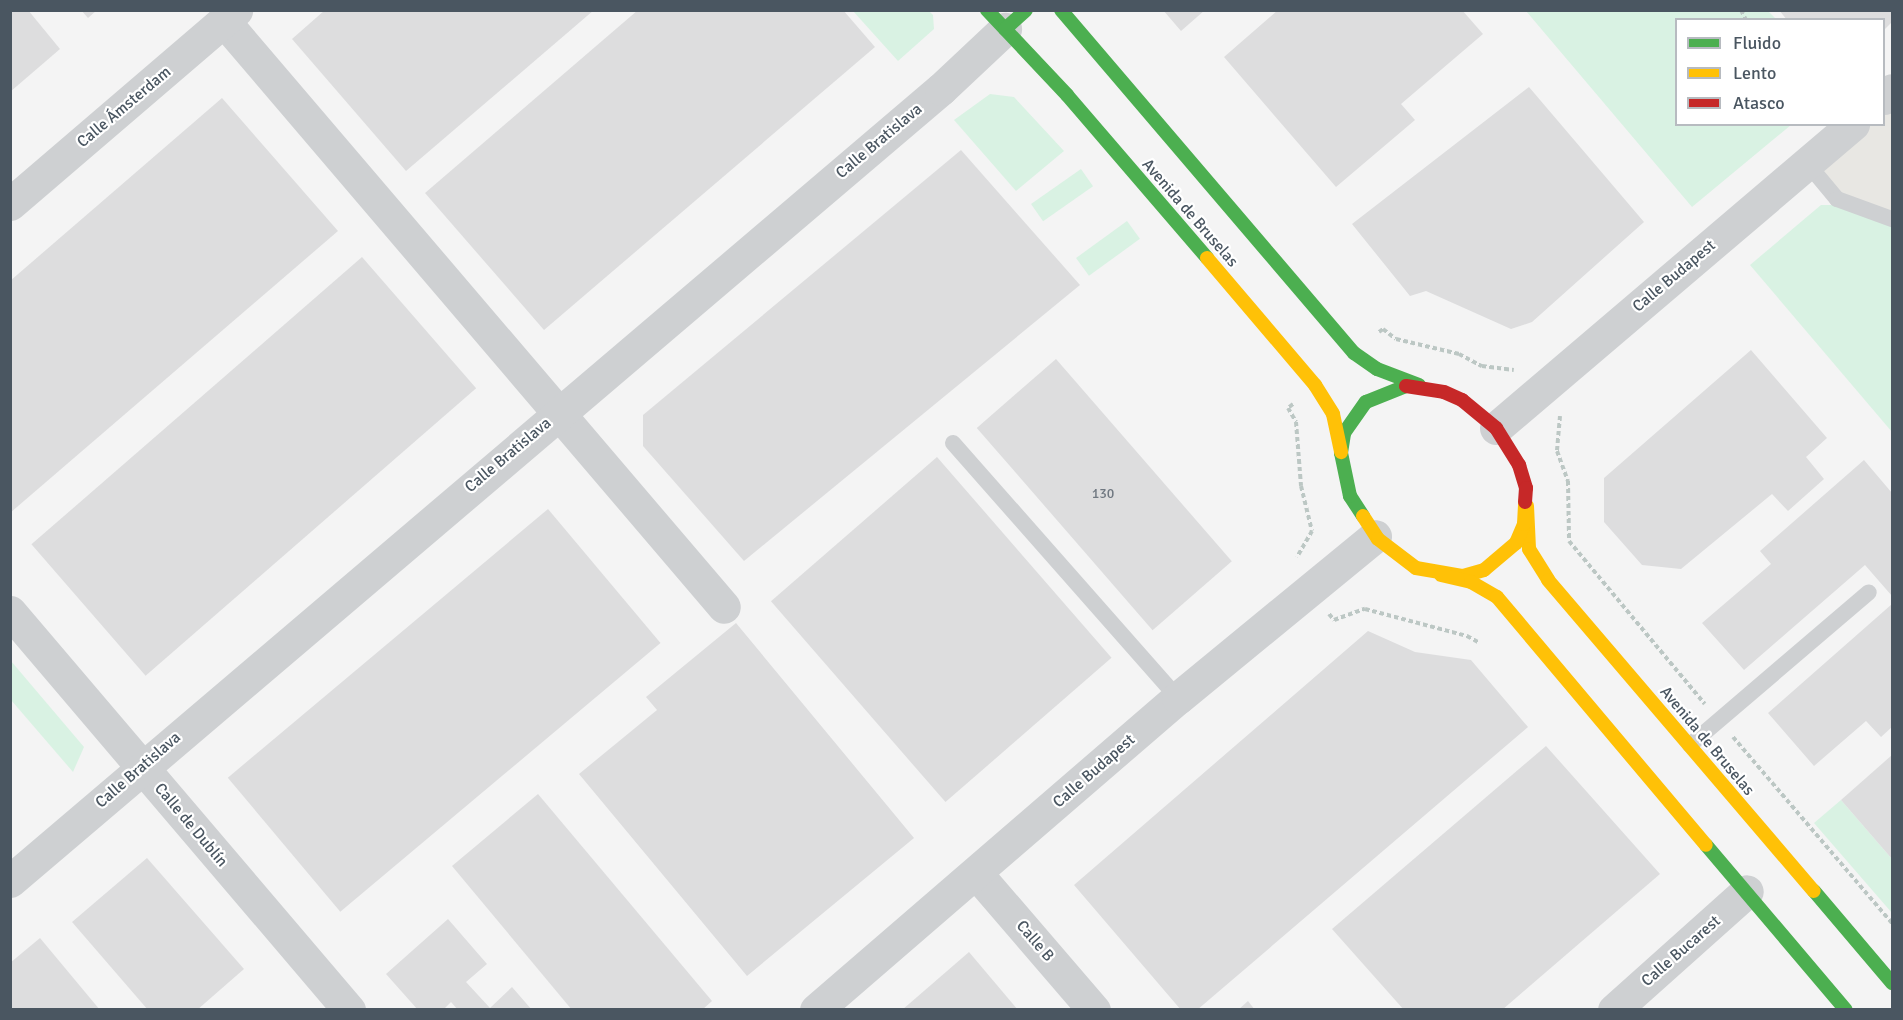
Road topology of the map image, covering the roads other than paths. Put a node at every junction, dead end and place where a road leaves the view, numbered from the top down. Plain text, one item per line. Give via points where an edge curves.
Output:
1 (1061, 10) edge
2 (230, 16) edge
3 (1006, 17) edge
4 (1850, 126) edge
5 (1807, 163) junction
6 (10, 204) edge
7 (1893, 219) edge
8 (1424, 386) junction
9 (557, 414) junction
10 (1496, 428) junction
11 (953, 443) dead end
12 (1341, 453) junction
13 (1527, 506) junction
14 (1375, 536) junction
15 (1441, 575) junction
16 (1869, 592) dead end
17 (724, 607) dead end
18 (10, 612) edge
19 (1178, 698) junction
20 (1690, 745) junction
21 (142, 767) junction
22 (976, 873) junction
23 (10, 881) edge
24 (1754, 885) junction
25 (1893, 983) edge
26 (349, 1010) edge
27 (816, 1010) edge
28 (1094, 1010) edge
29 (1614, 1010) edge
30 (1846, 1010) edge

1 - 8 main road, Avenida de Bruselas via 1354,353 1392,376
2 - 6 street, Calle Ámsterdam
2 - 9 street
3 - 9 street, Calle Bratislava via 941,89
3 - 12 main road, Avenida de Bruselas via 1067,95 1315,385 1334,414
4 - 5 street, Calle Budapest
5 - 7 lane via 1837,199
5 - 10 street, Calle Budapest
8 - 10 main road via 1462,400
8 - 12 main road via 1406,386 1366,402 1344,433
9 - 17 street
9 - 21 street, Calle Bratislava
10 - 13 main road via 1519,465
11 - 19 lane
12 - 14 main road via 1350,496
13 - 15 main road via 1516,543 1501,559 1484,570 1463,576
13 - 20 main road, Avenida de Bruselas via 1529,549 1548,580
14 - 15 main road via 1416,567
14 - 19 street, Calle Budapest
15 - 24 main road via 1471,582 1497,597
16 - 20 lane
18 - 21 street, Calle de Dublín
19 - 22 street, Calle Budapest
20 - 25 main road, Avenida de Bruselas via 1782,862
21 - 23 street, Calle Bratislava
21 - 26 street, Calle de Dublín
22 - 27 street, Calle Budapest
22 - 28 street, Calle B
24 - 29 street, Calle Bucarest
24 - 30 main road

